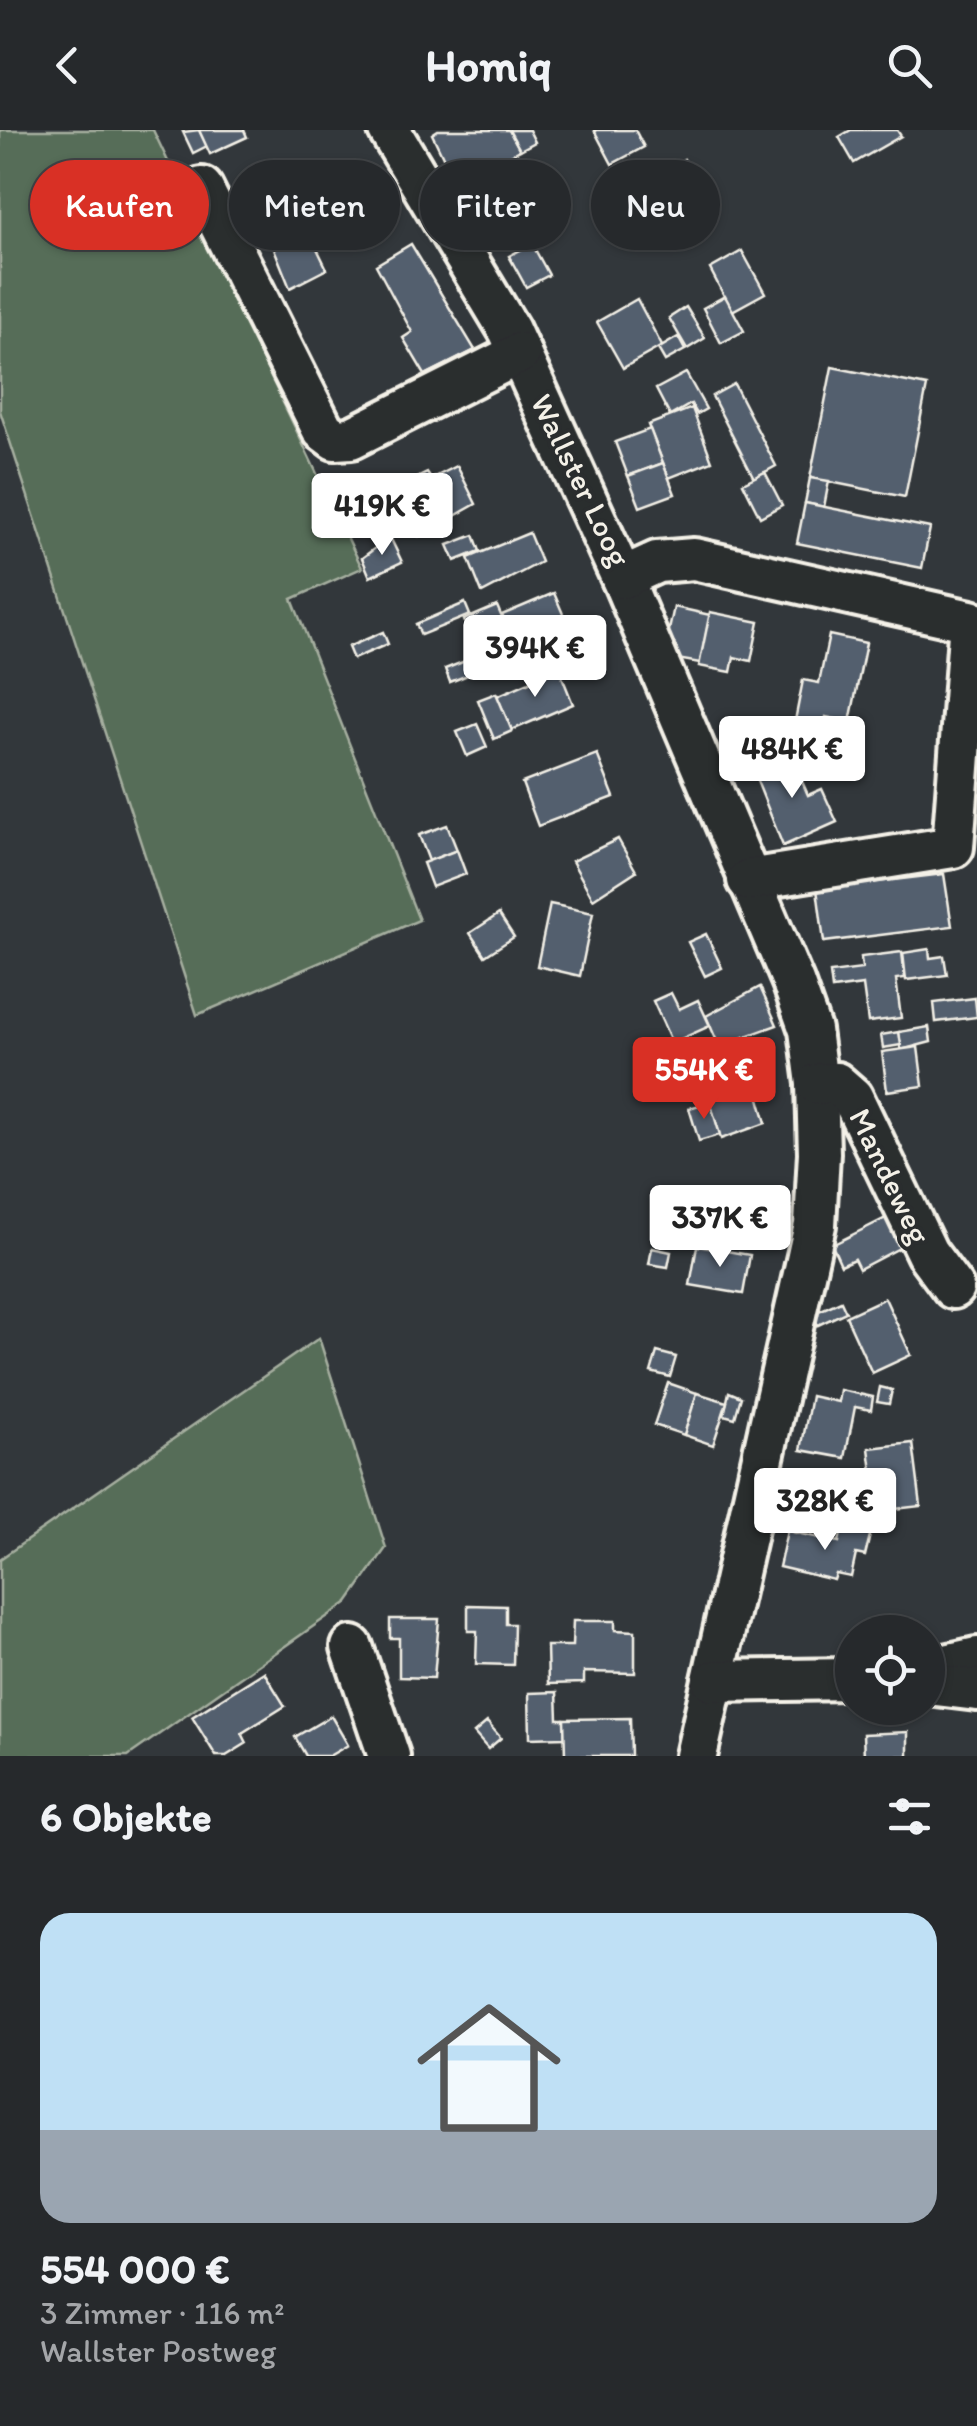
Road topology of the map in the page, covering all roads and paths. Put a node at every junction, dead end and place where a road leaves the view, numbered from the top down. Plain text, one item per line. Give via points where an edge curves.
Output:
1 (389, 130) edge
2 (209, 202) edge
3 (520, 352) junction
4 (622, 578) junction
5 (748, 880) junction
6 (817, 1084) junction
7 (953, 1288) dead end
8 (352, 1647) dead end
9 (977, 1658) edge
10 (945, 1666) edge
11 (835, 1680) edge
12 (713, 1681) junction
13 (945, 1686) edge
14 (977, 1690) edge
15 (388, 1756) edge
16 (696, 1756) edge

1 - 3 street, Wallster Loog
2 - 3 street via 323,430 335,439 351,438
3 - 4 street, Wallster Loog
4 - 5 street
4 - 5 street, Wallster Loog via 658,562 694,560 970,620 953,847
5 - 6 street via 810,1030
6 - 7 street, Mandeweg via 836,1083 852,1098 928,1253
6 - 12 street via 820,1153 809,1257
8 - 15 street
9 - 10 street
11 - 12 street
12 - 16 street
13 - 14 street

